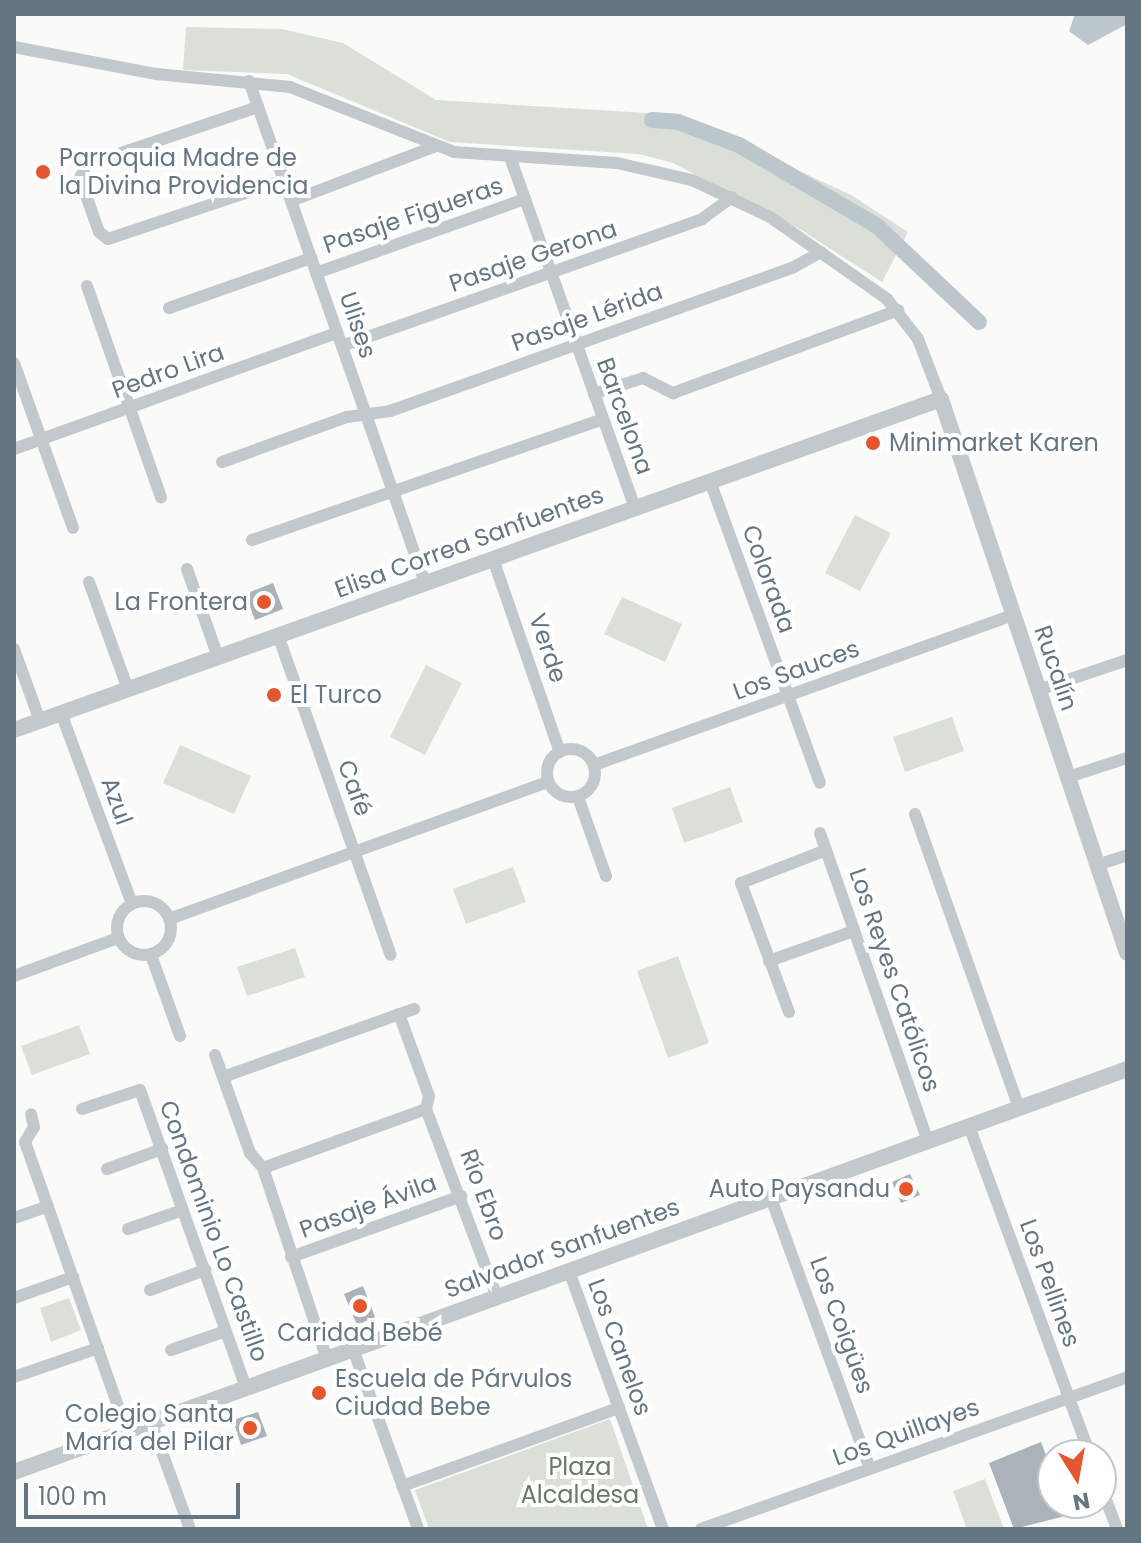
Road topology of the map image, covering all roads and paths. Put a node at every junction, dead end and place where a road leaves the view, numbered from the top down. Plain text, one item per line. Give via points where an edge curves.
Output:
1 (14, 47) edge
2 (249, 81) junction
3 (258, 107) junction
4 (433, 147) junction
5 (510, 157) junction
6 (284, 180) junction
7 (732, 197) junction
8 (525, 199) junction
9 (291, 201) junction
10 (821, 252) junction
11 (311, 258) junction
12 (551, 272) junction
13 (316, 273) junction
14 (87, 286) dead end
15 (169, 308) dead end
16 (898, 310) junction
17 (340, 340) junction
18 (576, 344) junction
19 (14, 363) edge
20 (594, 394) junction
21 (941, 399) junction
22 (130, 408) junction
23 (366, 414) junction
24 (603, 419) junction
25 (41, 439) junction
26 (14, 449) edge
27 (222, 462) dead end
28 (710, 481) junction
29 (393, 491) junction
30 (161, 497) dead end
31 (635, 508) junction
32 (73, 528) dead end
33 (252, 540) dead end
34 (493, 559) junction
35 (187, 569) dead end
36 (89, 582) dead end
37 (425, 583) junction
38 (1013, 615) junction
39 (278, 635) junction
40 (14, 649) edge
41 (218, 657) junction
42 (1127, 660) edge
43 (128, 689) junction
44 (1038, 690) junction
45 (788, 696) junction
46 (61, 713) junction
47 (40, 721) junction
48 (14, 730) edge
49 (560, 752) junction
50 (1127, 758) edge
51 (594, 765) junction
52 (1068, 777) junction
53 (548, 782) junction
54 (820, 783) dead end
55 (578, 797) junction
56 (915, 814) dead end
57 (820, 833) dead end
58 (826, 850) junction
59 (354, 853) junction
60 (1127, 855) edge
61 (1097, 865) junction
62 (606, 876) dead end
63 (132, 904) junction
64 (169, 919) junction
65 (851, 932) junction
66 (118, 938) junction
67 (1127, 952) edge
68 (151, 955) junction
69 (391, 955) dead end
70 (769, 961) junction
71 (14, 976) edge
72 (414, 1009) dead end
73 (789, 1012) dead end
74 (399, 1014) junction
75 (180, 1036) dead end
76 (215, 1055) dead end
77 (1127, 1069) edge
78 (223, 1077) junction
79 (1019, 1108) junction
80 (82, 1109) dead end
81 (426, 1109) junction
82 (31, 1114) dead end
83 (969, 1126) junction
84 (928, 1141) junction
85 (20, 1142) edge
86 (162, 1149) junction
87 (263, 1168) junction
88 (107, 1169) dead end
89 (461, 1196) junction
90 (771, 1198) junction
91 (48, 1206) junction
92 (183, 1210) junction
93 (14, 1218) edge
94 (128, 1229) dead end
95 (291, 1257) junction
96 (205, 1270) junction
97 (569, 1271) junction
98 (73, 1277) junction
99 (150, 1290) dead end
100 (497, 1297) junction
101 (14, 1298) edge
102 (226, 1331) junction
103 (98, 1348) junction
104 (353, 1349) junction
105 (171, 1350) dead end
106 (327, 1359) junction
107 (14, 1377) edge
108 (1127, 1377) edge
109 (246, 1388) junction
110 (1069, 1397) junction
111 (619, 1408) junction
112 (151, 1422) junction
113 (127, 1431) junction
114 (1084, 1439) edge
115 (870, 1468) junction
116 (14, 1472) edge
117 (402, 1486) junction
118 (190, 1529) edge
119 (418, 1529) edge
120 (663, 1529) edge
121 (701, 1529) edge

1 - 2 street via 156,74
2 - 3 street, Ulises
2 - 4 street via 310,92
3 - 6 street, Ulises
3 - 6 street via 83,167 80,178 104,238
4 - 5 street
4 - 9 street
5 - 7 street via 644,167
5 - 8 street, Barcelona
6 - 9 street, Ulises
7 - 10 street
7 - 12 street, Pasaje Gerona via 702,219
8 - 12 street, Barcelona
8 - 13 street, Pasaje Figueras
9 - 11 street, Ulises
10 - 16 street
10 - 18 street, Pasaje Lérida
11 - 13 street, Ulises
11 - 15 street
12 - 17 street, Pasaje Gerona
12 - 18 street, Barcelona
13 - 17 street, Ulises
14 - 22 street
16 - 20 street via 673,393 643,378
16 - 21 street via 918,339
17 - 22 street, Pedro Lira
17 - 23 street, Ulises
18 - 20 street, Barcelona
18 - 23 street, Pasaje Lérida
19 - 25 street
20 - 24 street, Barcelona
21 - 28 street, Elisa Correa Sanfuentes
21 - 38 street, Rucalín
22 - 25 street, Pedro Lira
22 - 30 street
23 - 27 street, Pasaje Lérida
23 - 29 street, Ulises
24 - 29 street
24 - 31 street, Barcelona
25 - 26 street, Pedro Lira
25 - 32 street
28 - 31 street, Elisa Correa Sanfuentes
28 - 45 street, Colorada
29 - 33 street
29 - 37 street, Ulises
31 - 34 street, Elisa Correa Sanfuentes
34 - 37 street, Elisa Correa Sanfuentes
34 - 49 street, Verde
35 - 41 street
36 - 43 street
37 - 39 street, Elisa Correa Sanfuentes
38 - 44 street, Rucalín
38 - 45 street, Los Sauces
39 - 41 street, Elisa Correa Sanfuentes
39 - 59 street, Café
40 - 47 street
41 - 43 street, Elisa Correa Sanfuentes
42 - 44 street
43 - 46 street, Elisa Correa Sanfuentes
44 - 52 street, Rucalín
45 - 51 street, Los Sauces
45 - 54 street, Colorada
46 - 47 street, Elisa Correa Sanfuentes
46 - 63 street, Azul
47 - 48 street, Elisa Correa Sanfuentes
49 - 51 street via 579,750
49 - 53 street via 550,761
50 - 52 street
51 - 55 street via 594,783
52 - 61 street, Rucalín
53 - 55 street via 563,796
53 - 59 street
55 - 62 street
56 - 79 street
57 - 58 street, Los Reyes Católicos
58 - 65 street, Los Reyes Católicos
58 - 70 street via 741,883
59 - 64 street
59 - 69 street, Café
60 - 61 street
61 - 67 street, Rucalín
63 - 64 street via 160,906
63 - 66 street via 119,917
64 - 68 street via 166,945
65 - 70 street
65 - 84 street, Los Reyes Católicos
66 - 68 street via 133,953
66 - 71 street
68 - 75 street
70 - 73 street
72 - 74 street
74 - 78 street
74 - 81 street, Río Ebro via 429,1096
76 - 78 street
77 - 79 street, Salvador Sanfuentes
78 - 87 street via 250,1153
79 - 83 street, Salvador Sanfuentes
80 - 86 street, Condominio Lo Castillo via 140,1090
81 - 87 street
81 - 89 street, Río Ebro
82 - 85 street via 34,1127
83 - 84 street, Salvador Sanfuentes
83 - 110 street, Los Pellines
84 - 90 street, Salvador Sanfuentes
85 - 91 street
86 - 88 street
86 - 92 street, Condominio Lo Castillo
87 - 95 street
89 - 95 street, Pasaje Ávila
89 - 100 street, Río Ebro
90 - 97 street, Salvador Sanfuentes
90 - 115 street, Los Coigües
91 - 93 street
91 - 98 street
92 - 94 street
92 - 96 street, Condominio Lo Castillo
95 - 106 street
96 - 99 street
96 - 102 street, Condominio Lo Castillo
97 - 100 street, Salvador Sanfuentes
97 - 111 street, Los Canelos
98 - 101 street
98 - 103 street
100 - 104 street, Salvador Sanfuentes
102 - 105 street
102 - 109 street, Condominio Lo Castillo
103 - 107 street
103 - 113 street
104 - 106 street, Salvador Sanfuentes
104 - 117 street
106 - 109 street, Salvador Sanfuentes
108 - 110 street, Los Quillayes
109 - 112 street, Salvador Sanfuentes
110 - 114 street, Los Pellines
110 - 115 street, Los Quillayes
111 - 117 street
111 - 120 street, Los Canelos
112 - 113 street, Salvador Sanfuentes
112 - 118 street
113 - 116 street, Salvador Sanfuentes
115 - 121 street, Los Quillayes
117 - 119 street

